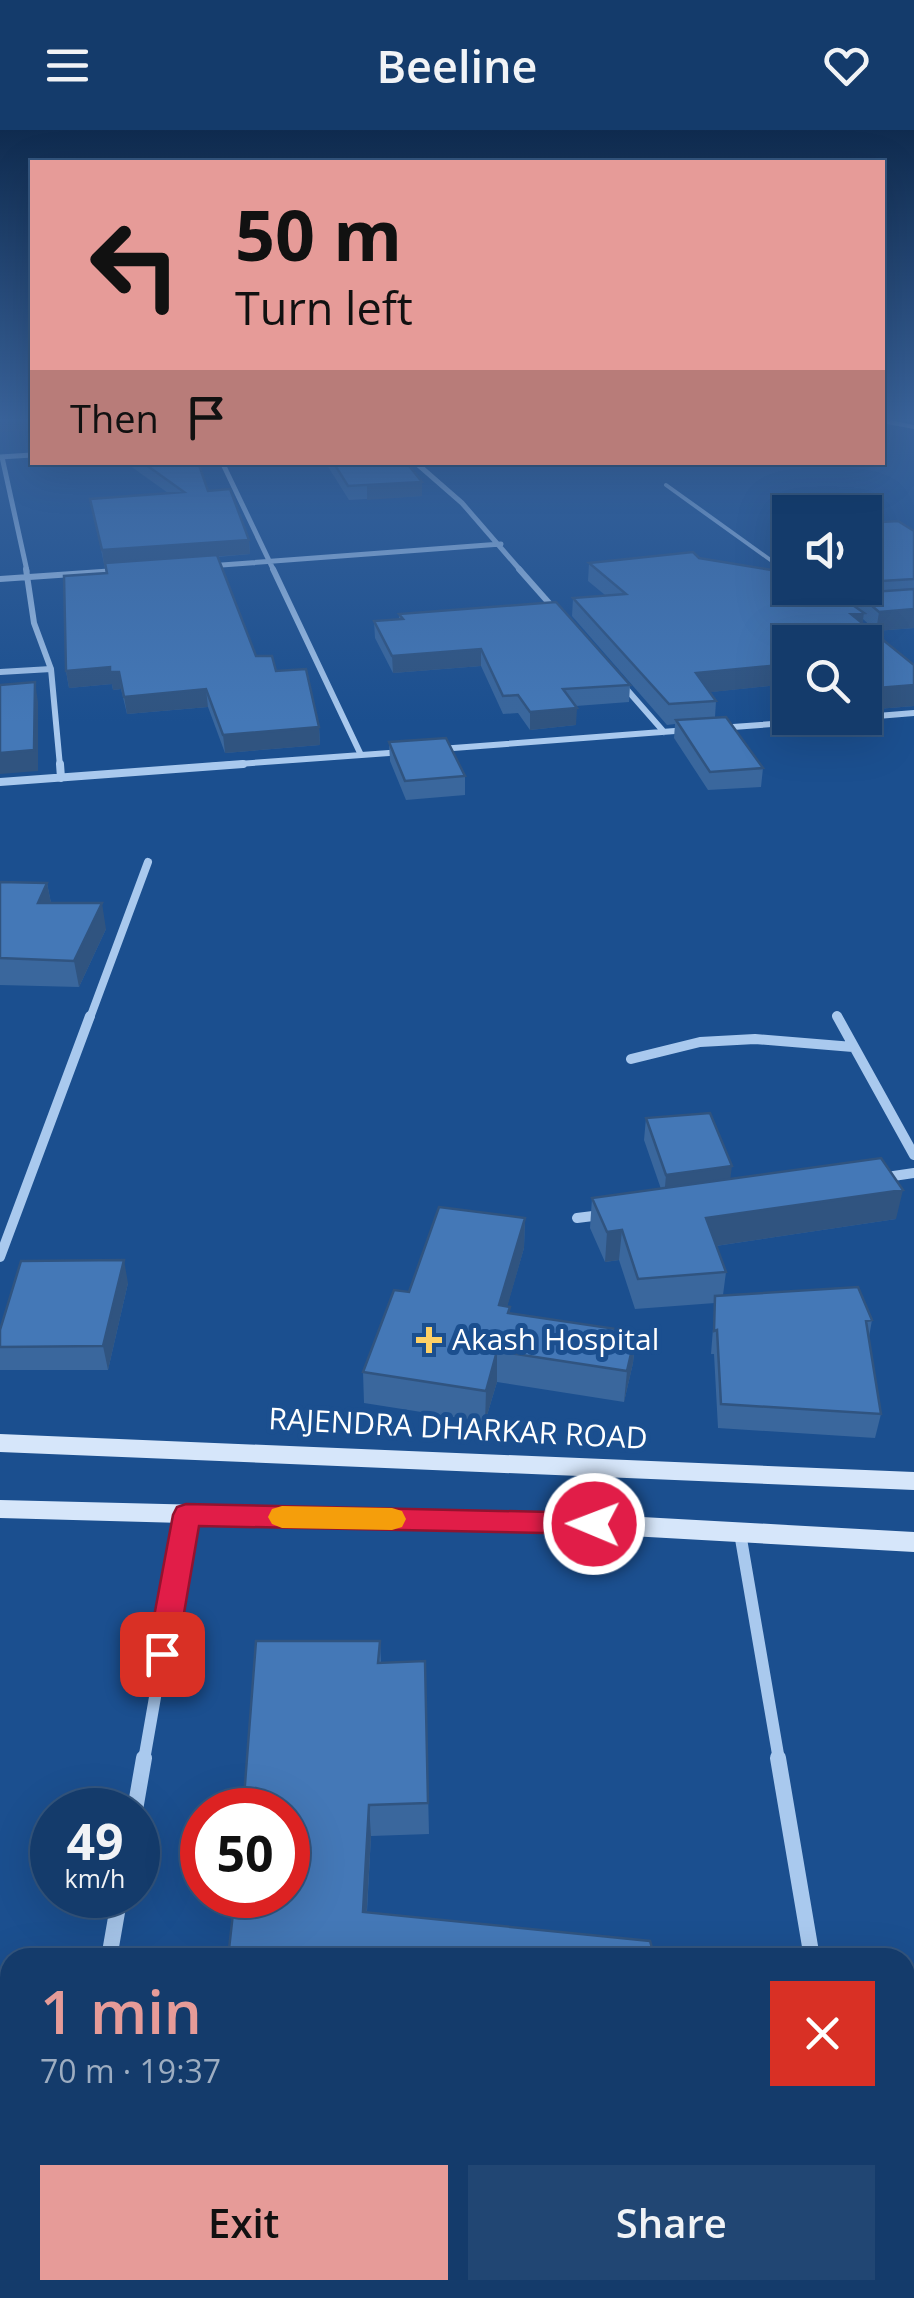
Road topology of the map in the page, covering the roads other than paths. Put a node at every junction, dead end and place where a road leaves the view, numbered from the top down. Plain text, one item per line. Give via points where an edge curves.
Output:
1 (15, 519) edge
2 (249, 519) edge
3 (475, 519) edge
4 (714, 519) edge
5 (501, 544) junction
6 (772, 561) edge
7 (269, 562) junction
8 (195, 566) edge
9 (121, 571) edge
10 (28, 577) junction
11 (0, 579) edge
12 (564, 620) edge
13 (50, 669) junction
14 (0, 672) edge
15 (614, 676) edge
16 (914, 713) edge
17 (882, 715) edge
18 (772, 724) edge
19 (664, 732) junction
20 (437, 750) edge
21 (418, 751) edge
22 (361, 755) junction
23 (61, 778) junction
24 (0, 782) edge
25 (148, 862) dead end
26 (837, 1015) dead end
27 (853, 1047) junction
28 (631, 1059) dead end
29 (914, 1154) edge
30 (914, 1174) edge
31 (858, 1181) edge
32 (614, 1213) edge
33 (577, 1218) dead end
34 (0, 1257) edge
35 (0, 1442) edge
36 (590, 1467) junction
37 (914, 1481) edge
38 (0, 1510) edge
39 (186, 1515) junction
40 (594, 1524) junction
41 (740, 1532) junction
42 (914, 1542) edge
43 (138, 1788) edge
44 (116, 1918) edge
45 (111, 1948) edge
46 (810, 1948) edge

1 - 10 street
2 - 7 street
3 - 5 street
4 - 6 lane
5 - 7 street
5 - 12 street
7 - 8 street
7 - 22 street
9 - 10 street
10 - 11 street
10 - 13 street
13 - 14 street
13 - 23 street
15 - 19 street
16 - 17 street
18 - 19 street
19 - 20 street
21 - 22 street
22 - 23 street
23 - 24 street
25 - 34 street
26 - 27 street
27 - 28 street via 755,1039 700,1042
27 - 29 street
30 - 31 street
32 - 33 street
35 - 36 main road, RAJENDRA DHARKAR ROAD
36 - 37 main road, RAJENDRA DHARKAR ROAD
36 - 40 main road
38 - 39 main road
39 - 40 main road
39 - 43 street
40 - 41 main road
41 - 42 main road
41 - 46 street
44 - 45 street

